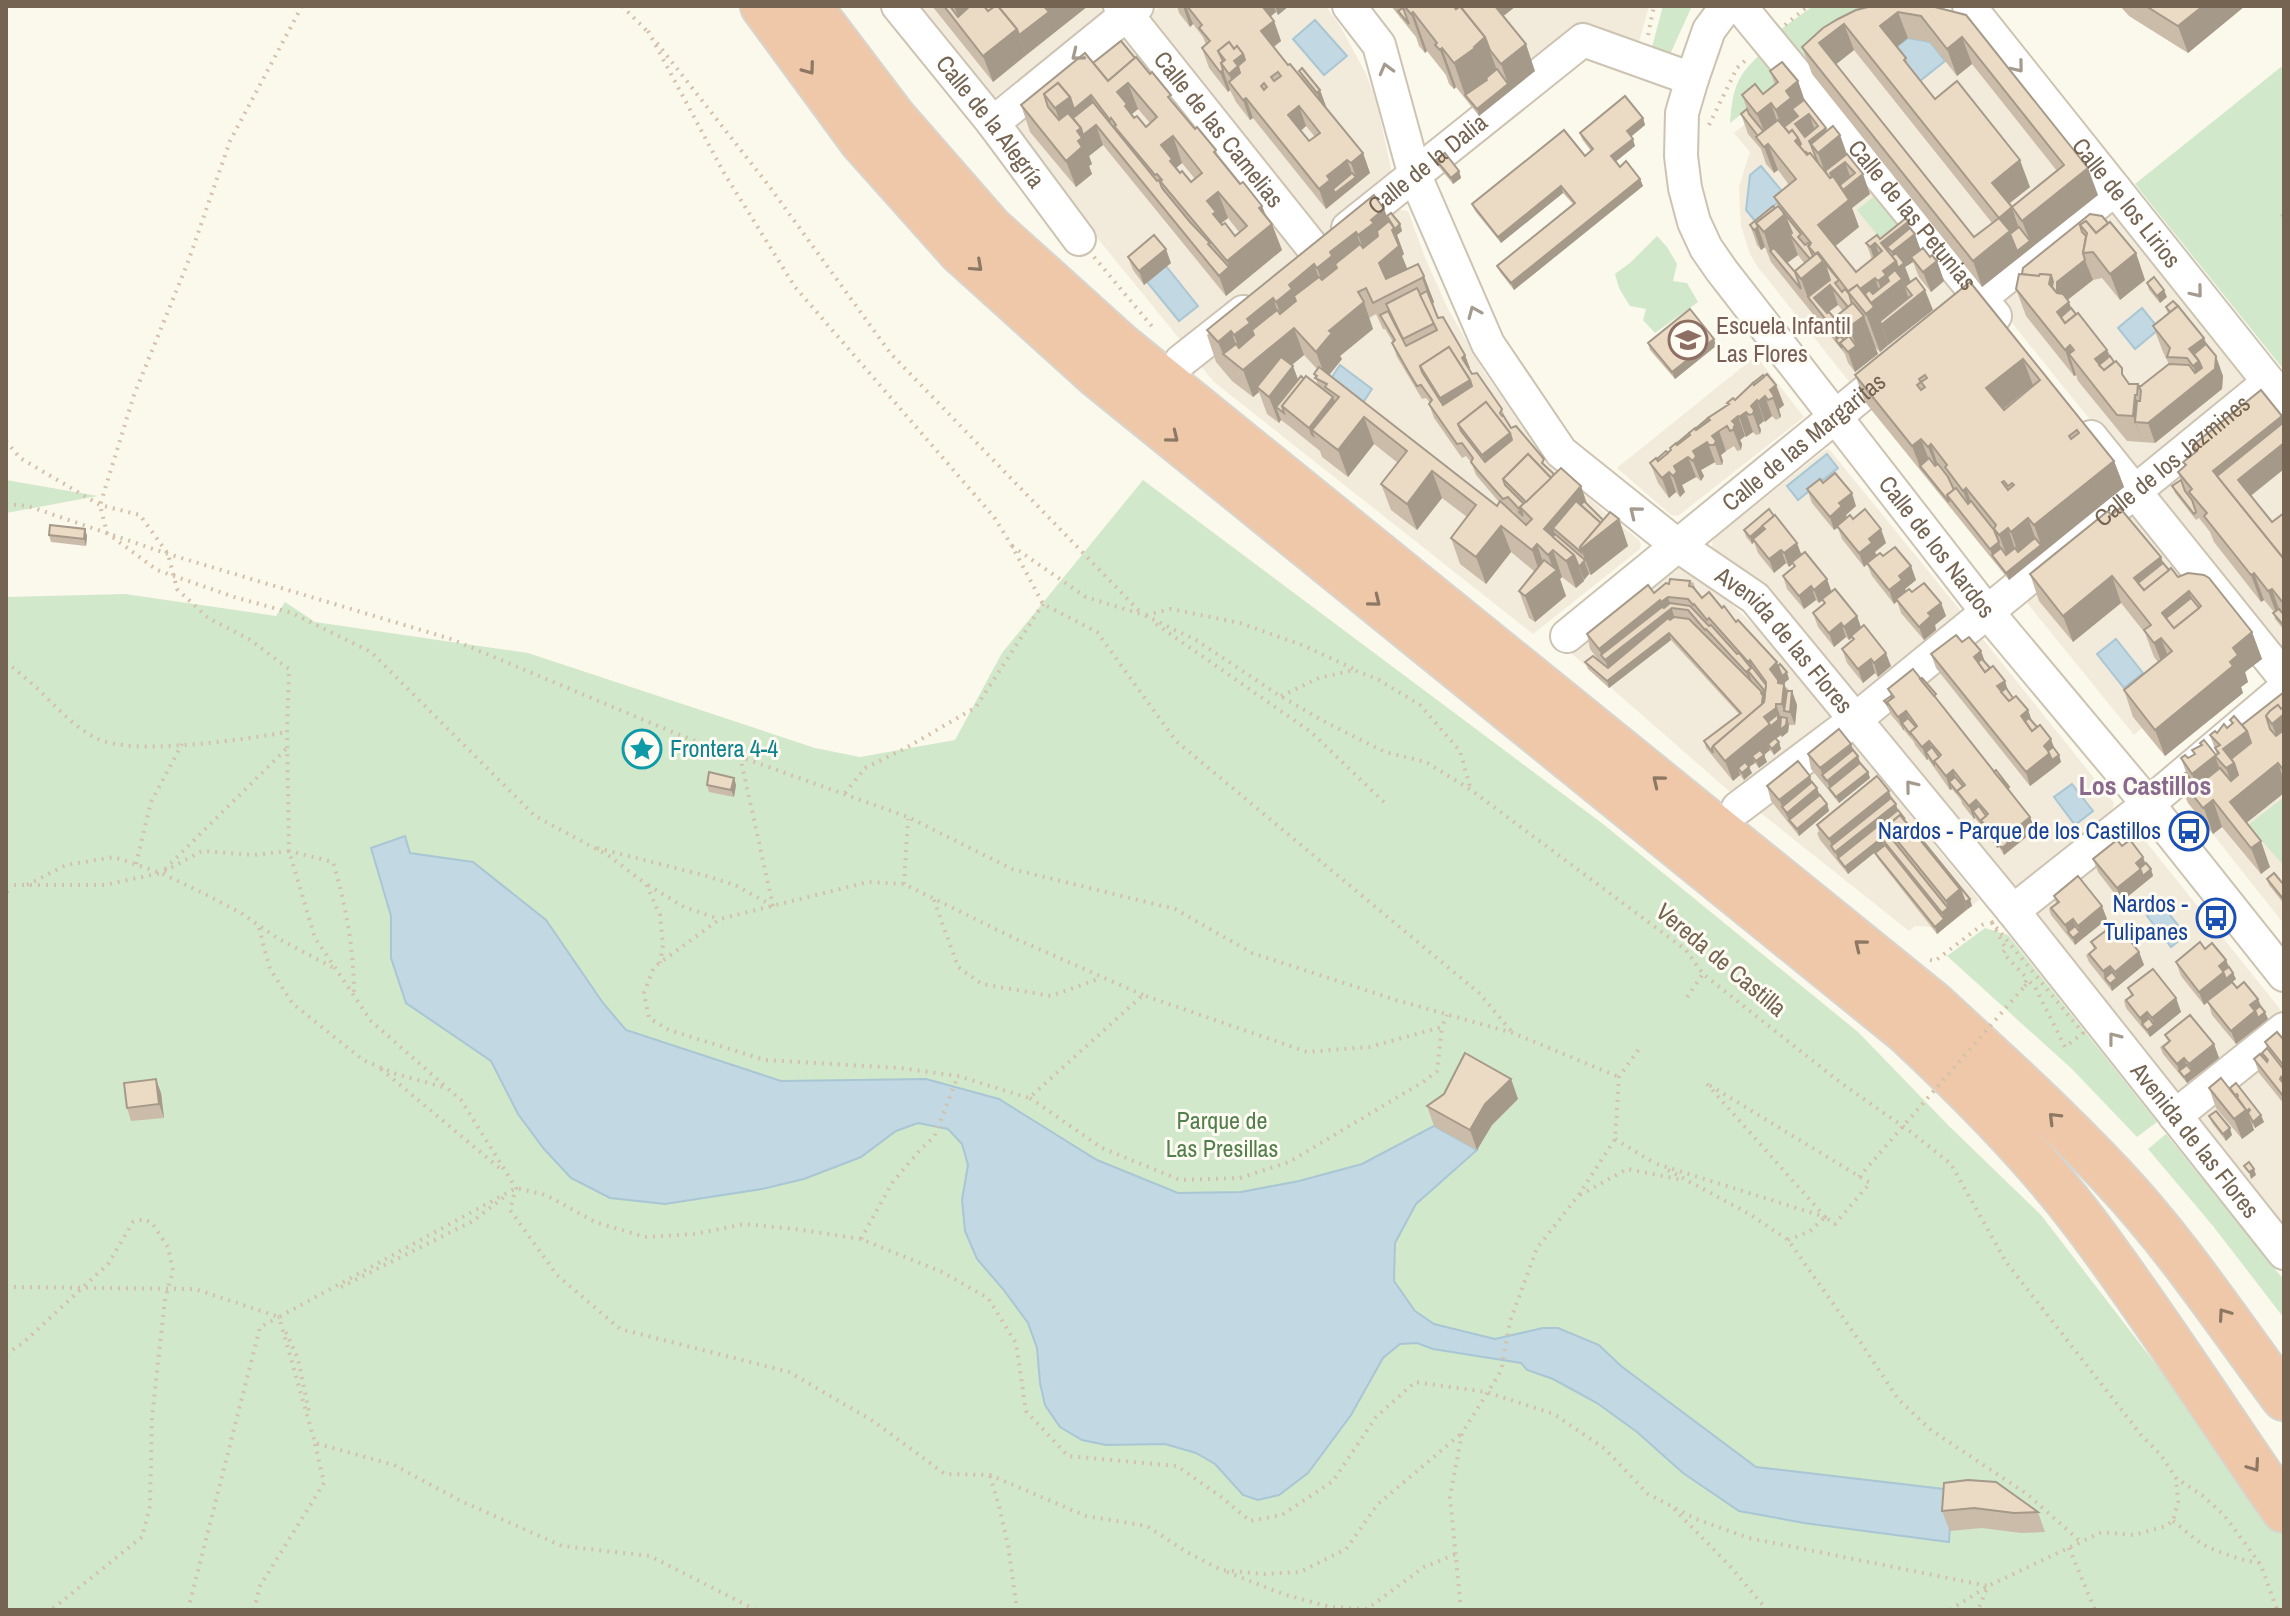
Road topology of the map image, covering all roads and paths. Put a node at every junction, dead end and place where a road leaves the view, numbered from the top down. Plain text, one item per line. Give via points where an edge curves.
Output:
1 (302, 6) edge
2 (622, 6) edge
3 (763, 6) edge
4 (809, 6) edge
5 (898, 6) edge
6 (1349, 6) edge
7 (1808, 6) edge
8 (1969, 6) edge
9 (1128, 9) edge
10 (1745, 9) edge
11 (648, 31) junction
12 (1768, 41) junction
13 (1692, 79) junction
14 (993, 123) junction
15 (1709, 125) dead end
16 (1415, 176) junction
17 (2115, 189) junction
18 (1079, 239) dead end
19 (1293, 272) junction
20 (1980, 297) junction
21 (2009, 334) edge
22 (1181, 361) dead end
23 (2276, 392) edge
24 (1836, 417) junction
25 (2077, 419) edge
26 (6, 441) edge
27 (2134, 492) junction
28 (6, 504) edge
29 (100, 505) junction
30 (107, 533) junction
31 (1677, 545) junction
32 (1012, 546) junction
33 (168, 554) junction
34 (174, 576) junction
35 (1043, 604) junction
36 (1987, 611) junction
37 (1144, 615) junction
38 (1567, 636) dead end
39 (6, 662) edge
40 (1354, 670) junction
41 (2284, 677) edge
42 (2284, 689) edge
43 (1280, 696) junction
44 (1856, 719) junction
45 (287, 732) junction
46 (182, 744) junction
47 (287, 748) junction
48 (740, 756) junction
49 (1471, 790) junction
50 (845, 794) junction
51 (2148, 804) junction
52 (1387, 805) dead end
53 (1738, 808) dead end
54 (908, 817) junction
55 (591, 846) junction
56 (289, 851) junction
57 (136, 864) junction
58 (161, 873) junction
59 (646, 884) junction
60 (904, 884) junction
61 (7, 885) edge
62 (26, 885) junction
63 (934, 899) junction
64 (6, 901) edge
65 (773, 906) junction
66 (2002, 916) junction
67 (720, 919) junction
68 (259, 925) junction
69 (1921, 957) dead end
70 (660, 963) junction
71 (336, 969) junction
72 (1703, 974) junction
73 (2284, 975) edge
74 (1103, 977) junction
75 (354, 995) junction
76 (1143, 995) junction
77 (1687, 997) dead end
78 (1447, 1015) junction
79 (1442, 1027) junction
80 (2284, 1029) edge
81 (1513, 1033) junction
82 (1639, 1049) dead end
83 (376, 1065) junction
84 (958, 1076) junction
85 (1619, 1077) junction
86 (448, 1088) junction
87 (1029, 1098) junction
88 (2175, 1116) junction
89 (1615, 1139) junction
90 (1657, 1164) junction
91 (507, 1174) junction
92 (1859, 1177) junction
93 (1689, 1181) junction
94 (516, 1188) junction
95 (1578, 1196) junction
96 (1825, 1217) junction
97 (861, 1239) junction
98 (1788, 1240) junction
99 (2284, 1253) edge
100 (6, 1287) edge
101 (84, 1288) junction
102 (168, 1289) junction
103 (279, 1317) junction
104 (6, 1354) edge
105 (1486, 1392) junction
106 (2279, 1392) edge
107 (1462, 1433) junction
108 (315, 1443) junction
109 (990, 1475) junction
110 (2176, 1478) junction
111 (1669, 1505) junction
112 (2284, 1510) edge
113 (2173, 1521) junction
114 (2081, 1542) junction
115 (2069, 1548) junction
116 (1456, 1554) junction
117 (2260, 1563) junction
118 (1221, 1570) junction
119 (1988, 1586) junction
120 (1329, 1608) edge
121 (51, 1610) edge
122 (188, 1610) edge
123 (254, 1610) edge
124 (756, 1610) edge
125 (1017, 1610) edge
126 (1461, 1610) edge
127 (1767, 1610) edge
128 (1950, 1610) edge
129 (1978, 1610) edge
130 (2095, 1610) edge
131 (2277, 1610) edge

1 - 29 path via 230,141 134,395
2 - 11 path
3 -> 112 highway via 862,141 951,241 1096,374 1893,1021 1963,1084 2084,1222
106 -> 4 highway via 2197,1276 2114,1178 2020,1085 1933,1004 1122,347 990,228 893,117
5 - 14 street, Calle de la Alegría
16 -> 6 street, Avenida de las Flores via 1379,45
7 - 12 path
8 -> 17 street, Calle de los Lirios
9 -> 14 street
9 - 19 street, Calle de las Camelias
10 - 12 street, Calle de las Petunias
10 - 13 street, Calle de los Nardos
11 - 32 path via 724,173 795,287 994,517
11 - 37 path via 891,354
12 - 15 path via 1737,68
12 - 20 street, Calle de las Petunias
13 - 16 street, Calle de la Dalia via 1583,40
13 - 24 street, Calle de los Nardos via 1682,113 1681,156 1694,222 1722,271
14 - 18 street, Calle de la Alegría
16 - 19 street, Calle de la Dalia
31 -> 16 street, Avenida de las Flores via 1561,452 1488,344
17 - 20 street, Calle de las Margaritas
17 -> 23 street, Calle de los Lirios
19 - 22 street, Calle de la Dalia
20 - 21 street, Calle de las Petunias
20 - 24 street, Calle de las Margaritas
23 - 27 street, Calle de los Jazmines
24 - 31 street, Calle de las Margaritas
24 - 36 street, Calle de los Nardos
25 - 27 street
26 - 29 path via 20,458
27 - 36 street, Calle de los Jazmines
27 - 41 street
28 - 30 path via 28,506
29 - 30 path
29 - 33 path via 140,515
30 - 33 path
30 - 34 path via 157,570
31 - 38 street, Calle de las Margaritas
31 - 44 street, Avenida de las Flores via 1755,598
32 - 35 path
32 - 37 path via 1086,597
33 - 34 path
33 - 48 path via 451,639
34 - 45 path via 177,589 208,618 249,639 289,669
34 - 55 path via 292,613 371,652 535,816
35 - 50 path via 976,707 865,768
35 - 81 path via 1097,632 1176,741 1479,993
36 - 44 street, Calle de los Jazmines
36 - 51 street, Calle de los Nardos
37 - 40 path via 1171,609 1240,623
37 - 43 path via 1196,640
37 - 52 path via 1311,732
39 - 46 path via 61,714 98,740 126,746
40 - 43 path via 1319,678
40 - 49 path via 1420,705 1460,751
42 - 51 street
43 - 49 path, Vereda de Castilla via 1385,752 1426,762
44 - 53 street, Calle de los Jazmines
66 -> 44 street, Avenida de las Flores
45 - 46 path
45 - 47 path
46 - 57 path via 151,802
47 - 56 path
47 - 58 path
48 - 50 path
48 - 65 path
49 - 72 path, Vereda de Castilla via 1686,950
50 - 54 path
51 - 66 street
51 - 73 street, Calle de los Nardos
54 - 60 path
54 - 78 path via 1012,869 1175,909 1252,953
55 - 59 path
55 - 65 path via 735,885
56 - 58 path via 202,851
56 - 71 path via 315,938
56 - 75 path via 333,862 354,961
57 - 58 path
57 - 62 path via 114,857 66,865
58 - 62 path via 104,885
58 - 68 path
59 - 67 path via 684,907
59 - 70 path via 660,915
60 - 63 path
60 - 65 path via 868,882
61 - 62 path
61 - 64 path
63 - 74 path
63 - 74 path via 958,967 982,984 1051,996
65 - 67 path
66 - 69 path via 1935,961
88 -> 66 street, Avenida de las Flores
66 - 92 path, bridge via 2003,953 2027,978 2024,987
67 - 70 path
68 - 71 path
68 - 83 path via 270,969 293,1004
70 - 84 path via 644,993 649,1018 669,1030 765,1060
71 - 75 path
72 - 77 path
72 - 110 path, Vereda de Castilla via 1951,1164 2006,1262
74 - 76 path
75 - 86 path via 371,1021
76 - 79 path via 1307,1052 1369,1047
76 - 87 path
78 - 79 path
78 - 81 path
79 - 87 path via 1437,1071 1423,1082 1289,1162 1240,1178 1180,1180 1102,1148
80 - 88 street
81 - 85 path
82 - 85 path
83 - 86 path
83 - 91 path
84 - 87 path
84 - 97 path via 934,1137 892,1183
85 - 89 path
86 - 91 path
88 - 99 street, Avenida de las Flores
89 - 90 path
89 - 95 path
90 - 93 path
90 - 96 path
91 - 94 path
92 - 96 path via 1870,1183 1835,1224
92 - 96 path via 1706,1083
93 - 95 path via 1627,1169
93 - 98 path
94 - 97 path via 546,1195 595,1222 645,1237 744,1224
94 - 103 path via 473,1221
94 - 109 path via 510,1210 557,1275 620,1329 789,1372 873,1421 945,1474
95 - 105 path via 1537,1248 1510,1321 1501,1371
96 - 98 path
97 - 105 path via 942,1272 988,1298 1016,1343 1026,1411 1068,1456 1177,1466 1250,1521 1282,1515 1333,1481 1376,1417 1415,1382
98 - 114 path via 1898,1399 1931,1430 2027,1494
100 - 101 path
101 - 102 path
101 - 102 path via 108,1264 133,1222 144,1219 168,1247 173,1271
101 - 104 path
102 - 103 path via 195,1289
102 - 121 path via 152,1417 150,1506 142,1537
103 - 108 path via 298,1359
103 - 122 path via 260,1327
105 - 107 path
105 - 111 path via 1554,1414 1605,1449 1648,1494
107 - 116 path via 1450,1497
107 - 118 path via 1378,1504 1346,1549 1300,1572
108 - 123 path via 324,1483 260,1586
108 - 124 path via 394,1465 562,1546 650,1556
109 - 118 path via 1086,1516 1147,1526
109 - 125 path
110 - 113 path
110 - 117 path, Vereda de Castilla via 2224,1515
111 - 119 path via 1749,1538
111 - 127 path
113 - 114 path via 2134,1535 2102,1532
113 - 117 path via 2200,1543
114 - 115 path
115 - 119 path
115 - 130 path
116 - 120 path via 1424,1567 1367,1609
116 - 126 path
117 - 131 path, Vereda de Castilla
118 - 120 path
119 - 128 path
119 - 129 path

